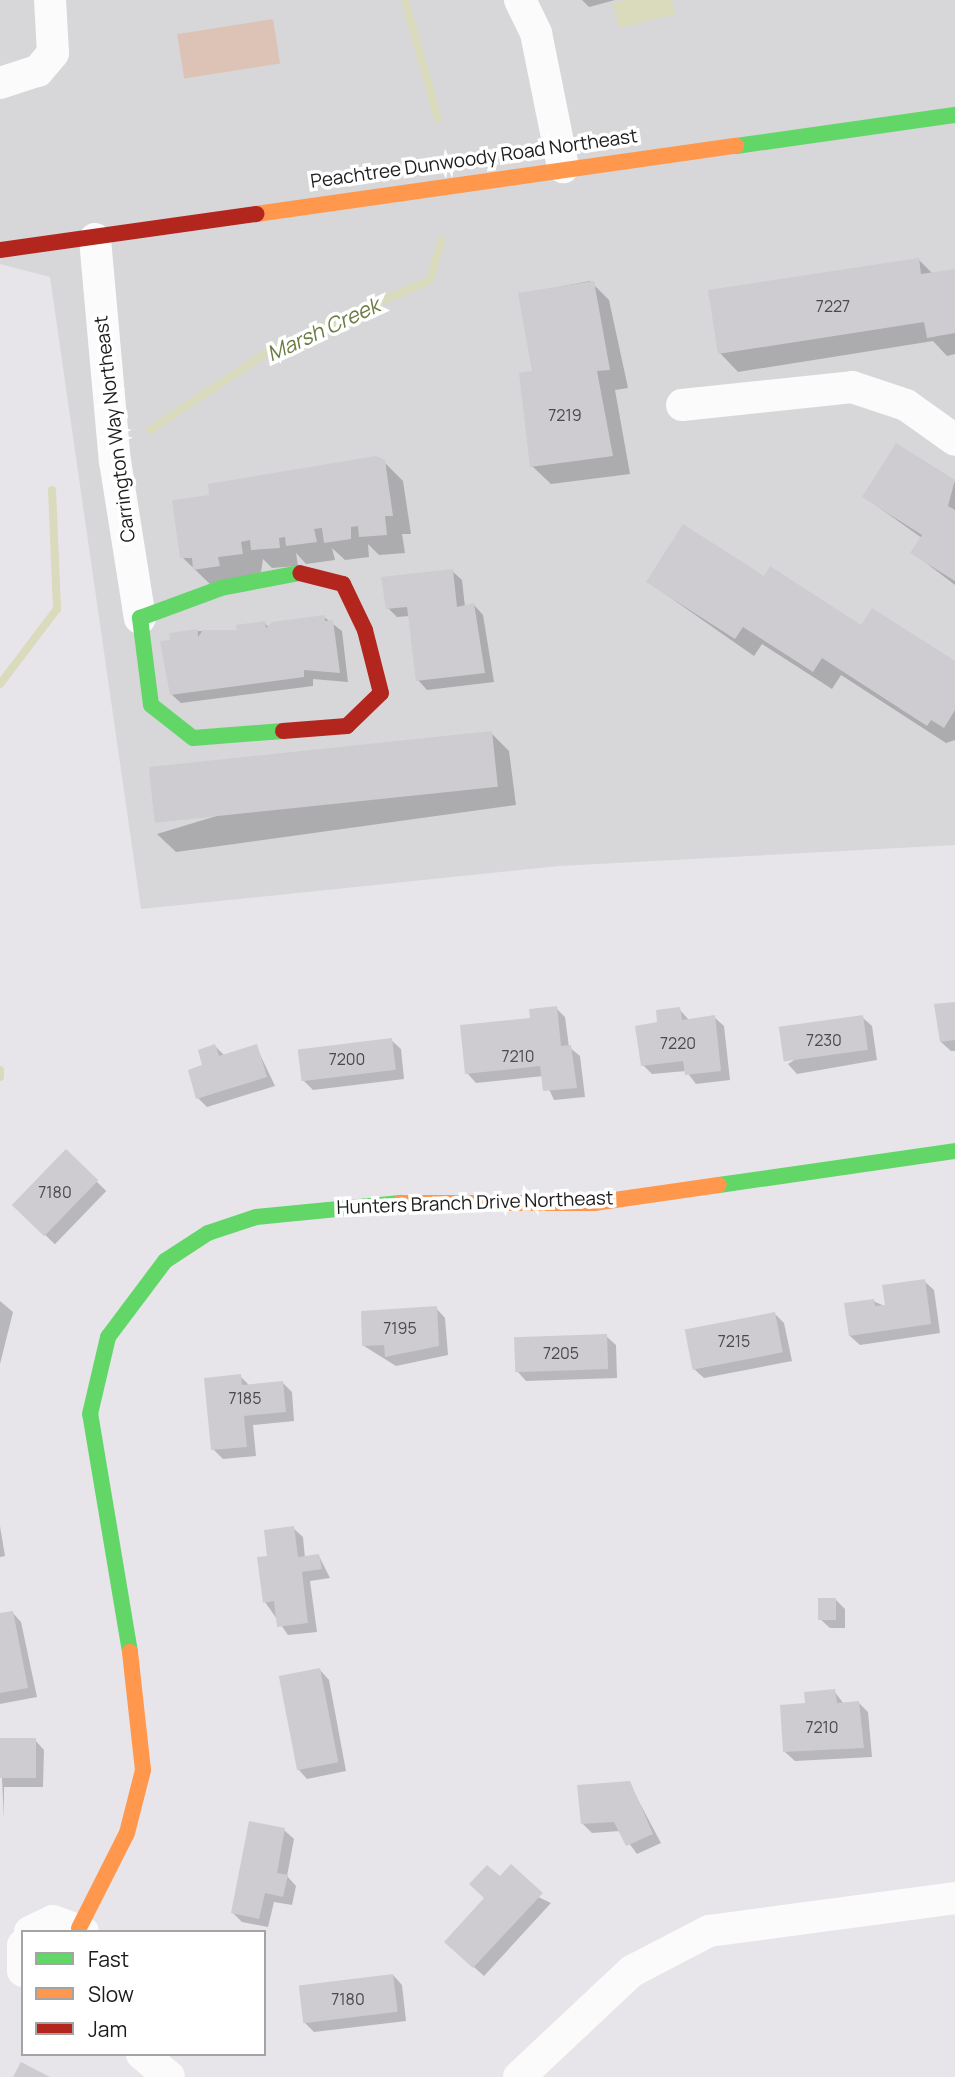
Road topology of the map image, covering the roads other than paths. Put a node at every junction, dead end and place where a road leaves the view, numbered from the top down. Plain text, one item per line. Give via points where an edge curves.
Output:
1 (50, 0) edge
2 (520, 0) edge
3 (0, 83) edge
4 (955, 115) edge
5 (563, 167) junction
6 (95, 239) junction
7 (0, 250) edge
8 (682, 405) dead end
9 (955, 440) edge
10 (140, 618) junction
11 (955, 1151) edge
12 (955, 1898) edge
13 (43, 1930) edge
14 (81, 1930) edge
15 (144, 2056) edge
16 (169, 2077) edge
17 (519, 2077) edge

1 - 3 street via 53,53 38,71
2 - 5 street via 536,33
4 - 5 street, Peachtree Dunwoody Road Northeast
5 - 6 street, Peachtree Dunwoody Road Northeast
6 - 7 street, Peachtree Dunwoody Road Northeast
6 - 10 street, Carrington Way Northeast via 115,461
8 - 9 street via 852,387 906,405
10 - 10 street, Carrington Way Northeast via 151,705 193,738 347,726 381,693 365,630 343,584 300,573 221,588
11 - 14 street, Hunters Branch Drive Northeast via 594,1203 366,1203 256,1217 208,1233 165,1261 135,1293 108,1336 90,1414 141,1718 144,1770 127,1833
12 - 17 street via 709,1931 632,1971
13 - 14 street via 53,1921
15 - 16 street

